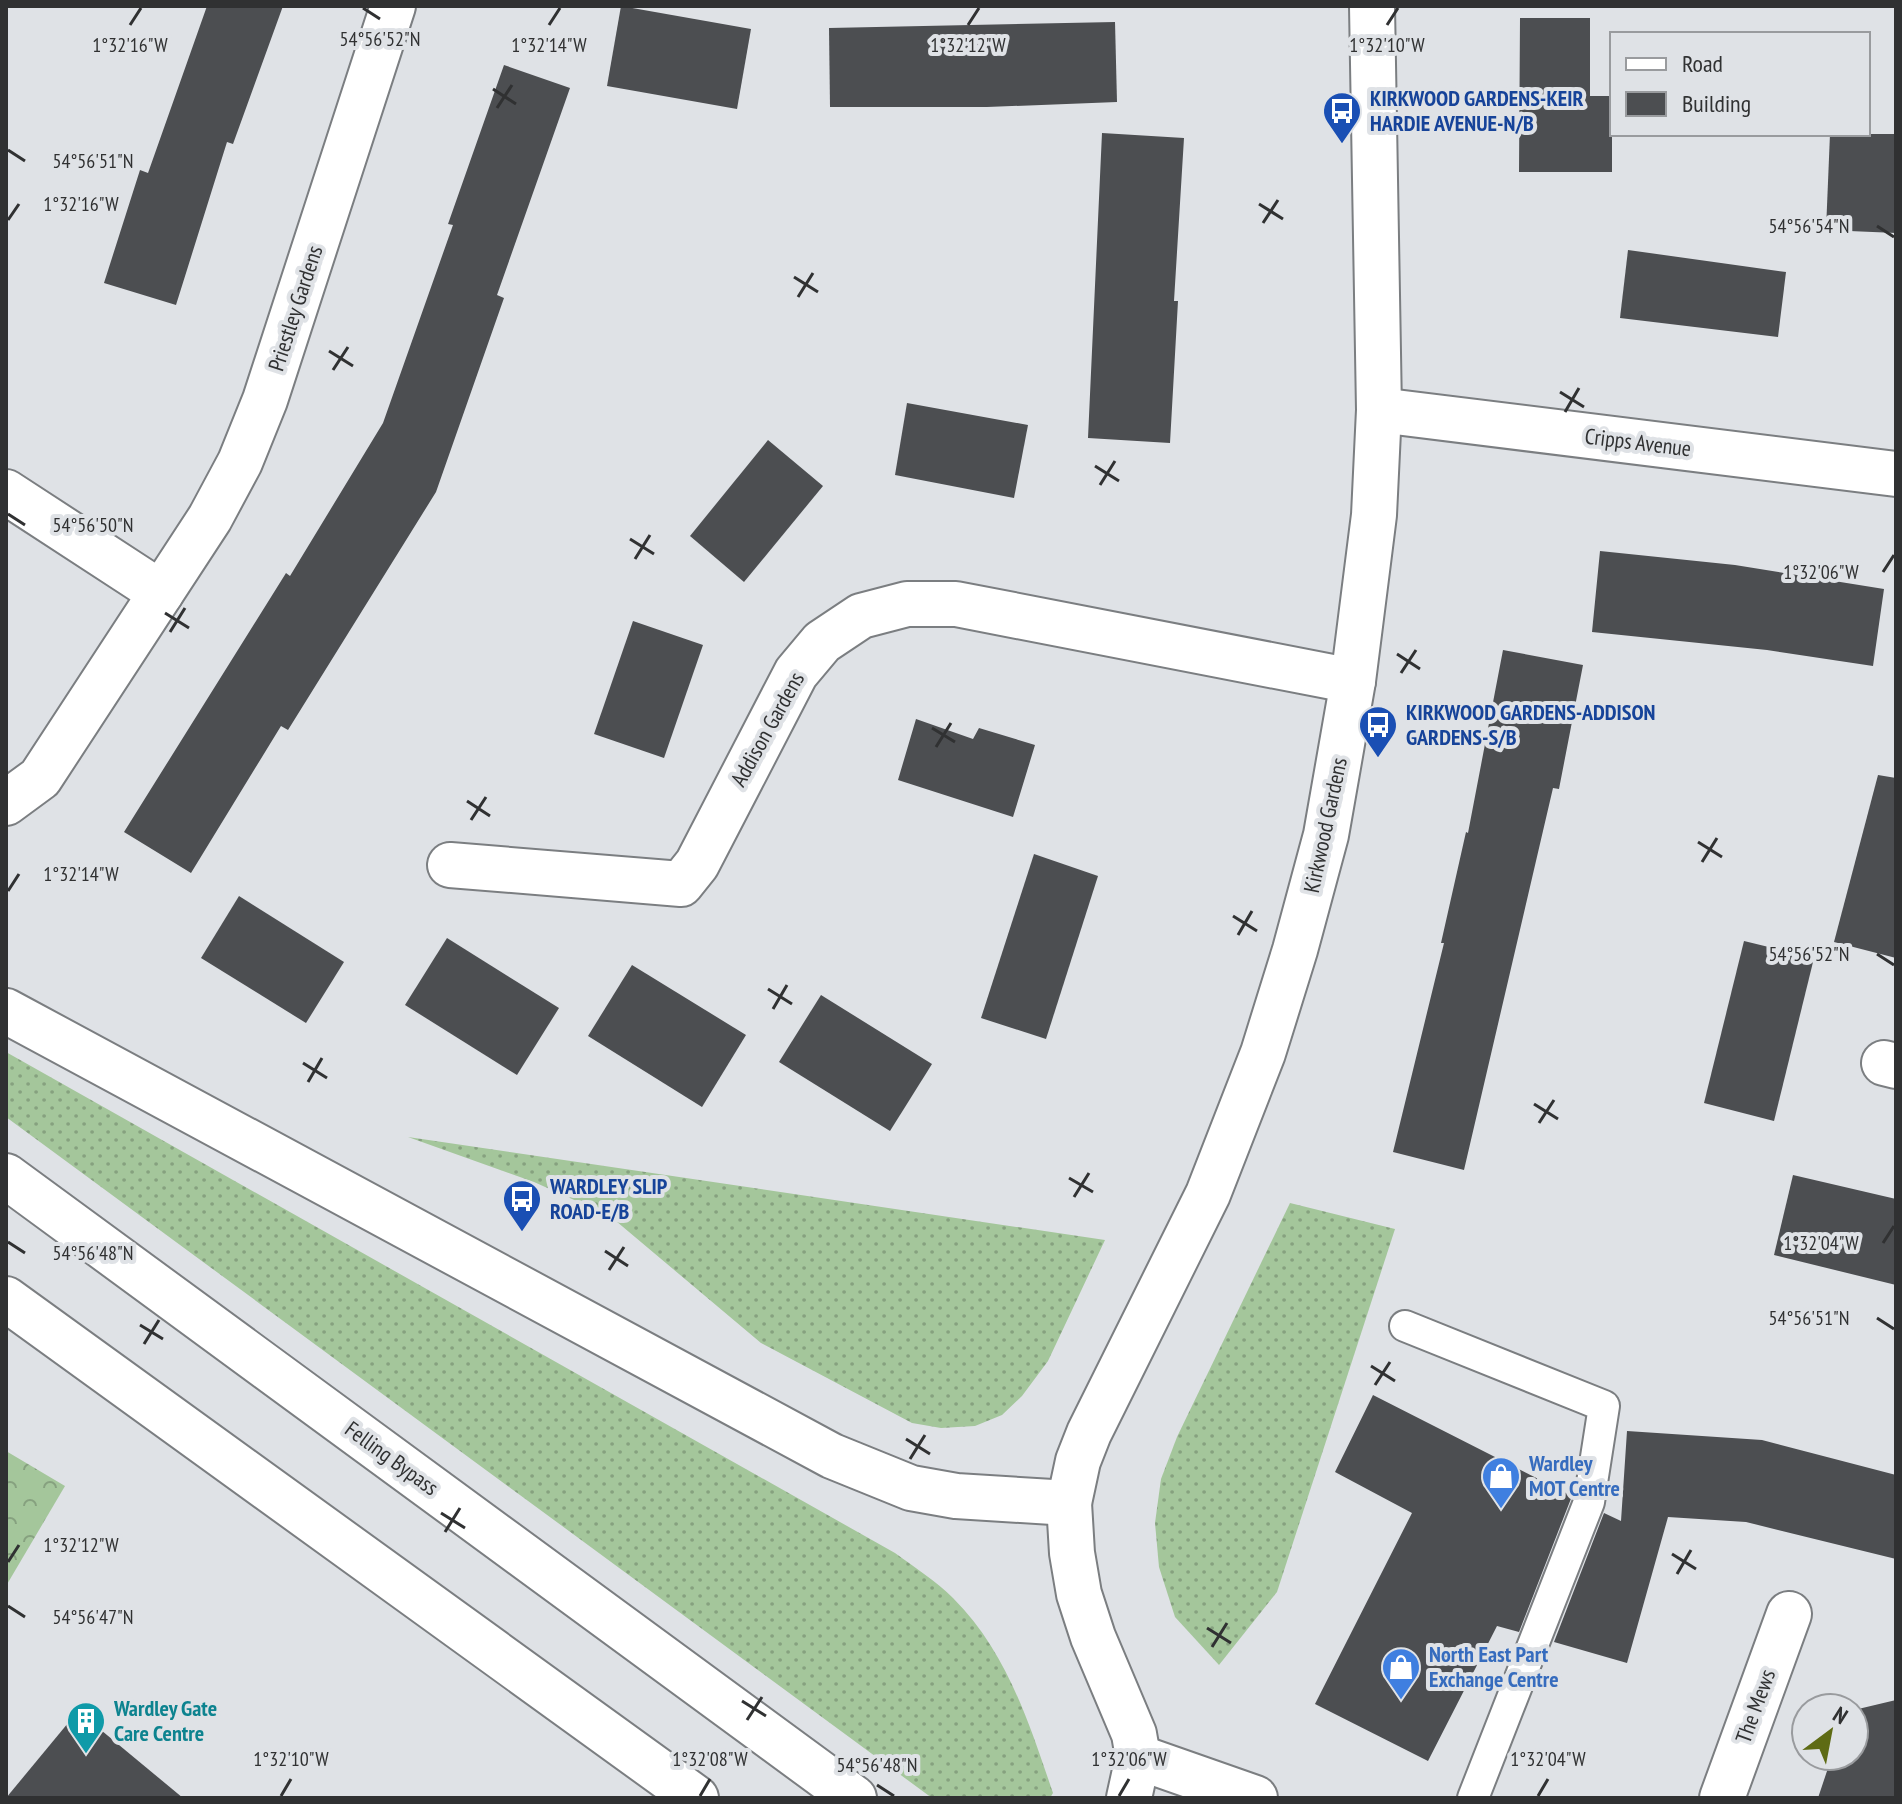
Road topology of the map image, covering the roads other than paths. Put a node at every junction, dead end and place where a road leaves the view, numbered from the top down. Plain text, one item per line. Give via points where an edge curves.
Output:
1 (393, 6) edge
2 (1372, 6) edge
3 (1379, 410) junction
4 (1896, 474) edge
5 (6, 492) edge
6 (161, 593) junction
7 (1353, 681) junction
8 (6, 803) edge
9 (450, 865) dead end
10 (6, 1011) edge
11 (6, 1176) edge
12 (6, 1299) edge
13 (1405, 1326) dead end
14 (1069, 1503) junction
15 (1789, 1614) dead end
16 (1134, 1777) edge
17 (696, 1798) edge
18 (854, 1798) edge
19 (1255, 1798) edge
20 (1473, 1798) edge
21 (1722, 1798) edge

1 - 6 main road, Priestley Gardens via 265,400 210,518
2 - 3 main road, Kirkwood Gardens
3 - 4 main road, Cripps Avenue
3 - 7 main road, Kirkwood Gardens via 1374,515
5 - 6 main road
6 - 8 main road, Priestley Gardens via 40,778
7 - 9 main road, Addison Gardens via 956,604 907,604 861,616 822,642 796,673 697,864 681,884
7 - 14 main road, Kirkwood Gardens via 1326,835 1263,1053 1208,1194 1089,1433
10 - 14 main road via 875,1476 956,1496
11 - 18 main road, Felling Bypass
12 - 17 main road
13 - 20 lane via 1604,1406 1589,1502
14 - 16 main road, Kirkwood Gardens via 1079,1594 1126,1713
15 - 21 main road, The Mews
16 - 19 main road

